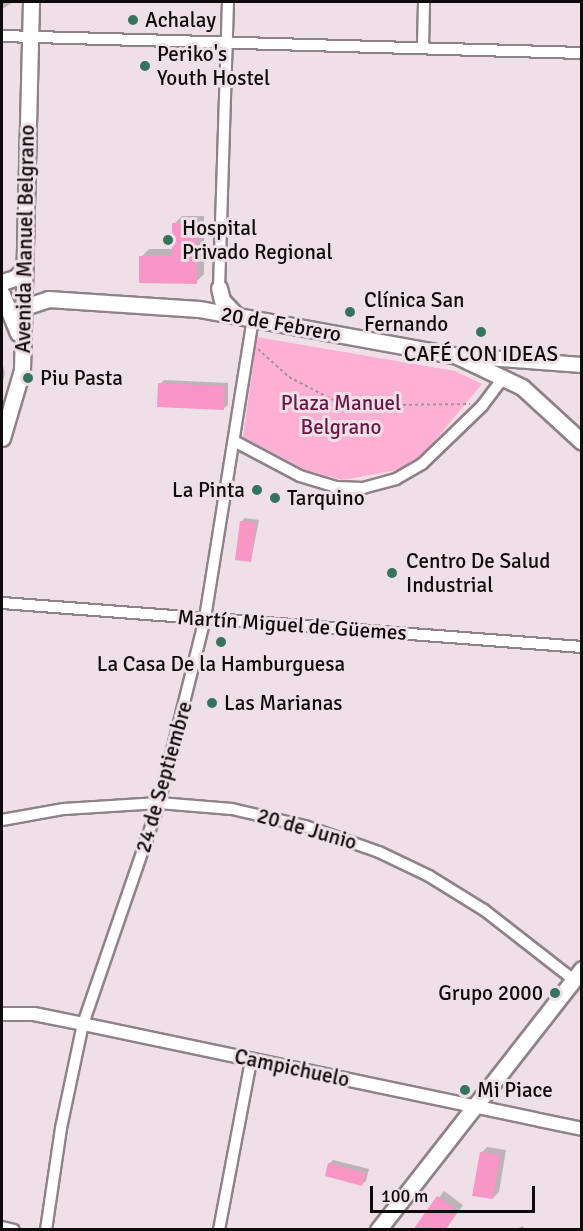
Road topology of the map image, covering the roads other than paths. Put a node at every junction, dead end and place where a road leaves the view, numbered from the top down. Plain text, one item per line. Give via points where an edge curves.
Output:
1 (31, 2) edge
2 (228, 2) edge
3 (424, 2) edge
4 (2, 36) edge
5 (30, 36) junction
6 (227, 41) junction
7 (423, 47) junction
8 (582, 53) edge
9 (23, 270) junction
10 (2, 282) edge
11 (219, 288) junction
12 (2, 294) edge
13 (48, 299) junction
14 (199, 309) junction
15 (12, 310) edge
16 (236, 315) junction
17 (253, 318) junction
18 (457, 356) junction
19 (519, 361) junction
20 (582, 365) edge
21 (504, 377) junction
22 (2, 438) edge
23 (234, 441) junction
24 (582, 442) edge
25 (2, 603) edge
26 (205, 618) junction
27 (582, 647) edge
28 (159, 803) junction
29 (2, 820) edge
30 (578, 974) edge
31 (2, 1014) edge
32 (83, 1024) junction
33 (251, 1060) junction
34 (476, 1105) junction
35 (582, 1129) edge
36 (2, 1227) edge
37 (14, 1230) edge
38 (46, 1230) edge
39 (219, 1230) edge
40 (378, 1230) edge

1 - 5 main road, Avenida Manuel Belgrano
2 - 6 street
3 - 7 street
4 - 5 street
5 - 6 street
5 - 9 main road, Avenida Manuel Belgrano
6 - 7 street
6 - 11 street
7 - 8 street
9 - 10 main road
9 - 13 main road via 34,290
9 - 15 main road, Avenida Manuel Belgrano
11 - 14 main road via 214,299
11 - 16 main road via 222,300
12 - 15 main road
13 - 14 main road, 20 de Febrero
13 - 15 main road, 20 de Febrero
14 - 16 main road, 20 de Febrero
15 - 22 main road, Avenida Manuel Belgrano via 22,350 14,404
16 - 17 main road, 20 de Febrero
17 - 18 main road, 20 de Febrero
17 - 23 street, 24 de Septiembre
18 - 19 main road
18 - 21 main road, 20 de Febrero
19 - 20 main road
19 - 21 main road
21 - 23 street via 482,406 422,464 396,479 363,488 335,487 300,476
21 - 24 main road, 20 de Febrero via 522,387
23 - 26 street, 24 de Septiembre
25 - 26 street, Martín Miguel de Güemes
26 - 27 street, Martín Miguel de Güemes
26 - 28 street, 24 de Septiembre
28 - 29 street, 20 de Junio via 64,809
28 - 30 street, 20 de Junio via 270,817 379,852 484,910
28 - 32 street, 24 de Septiembre
30 - 34 main road
31 - 32 street, Campichuelo via 34,1014
32 - 33 street, Campichuelo
32 - 38 street, 24 de Septiembre via 61,1128
33 - 34 street, Campichuelo
33 - 39 street
34 - 35 street, Campichuelo
34 - 40 main road
36 - 37 street

